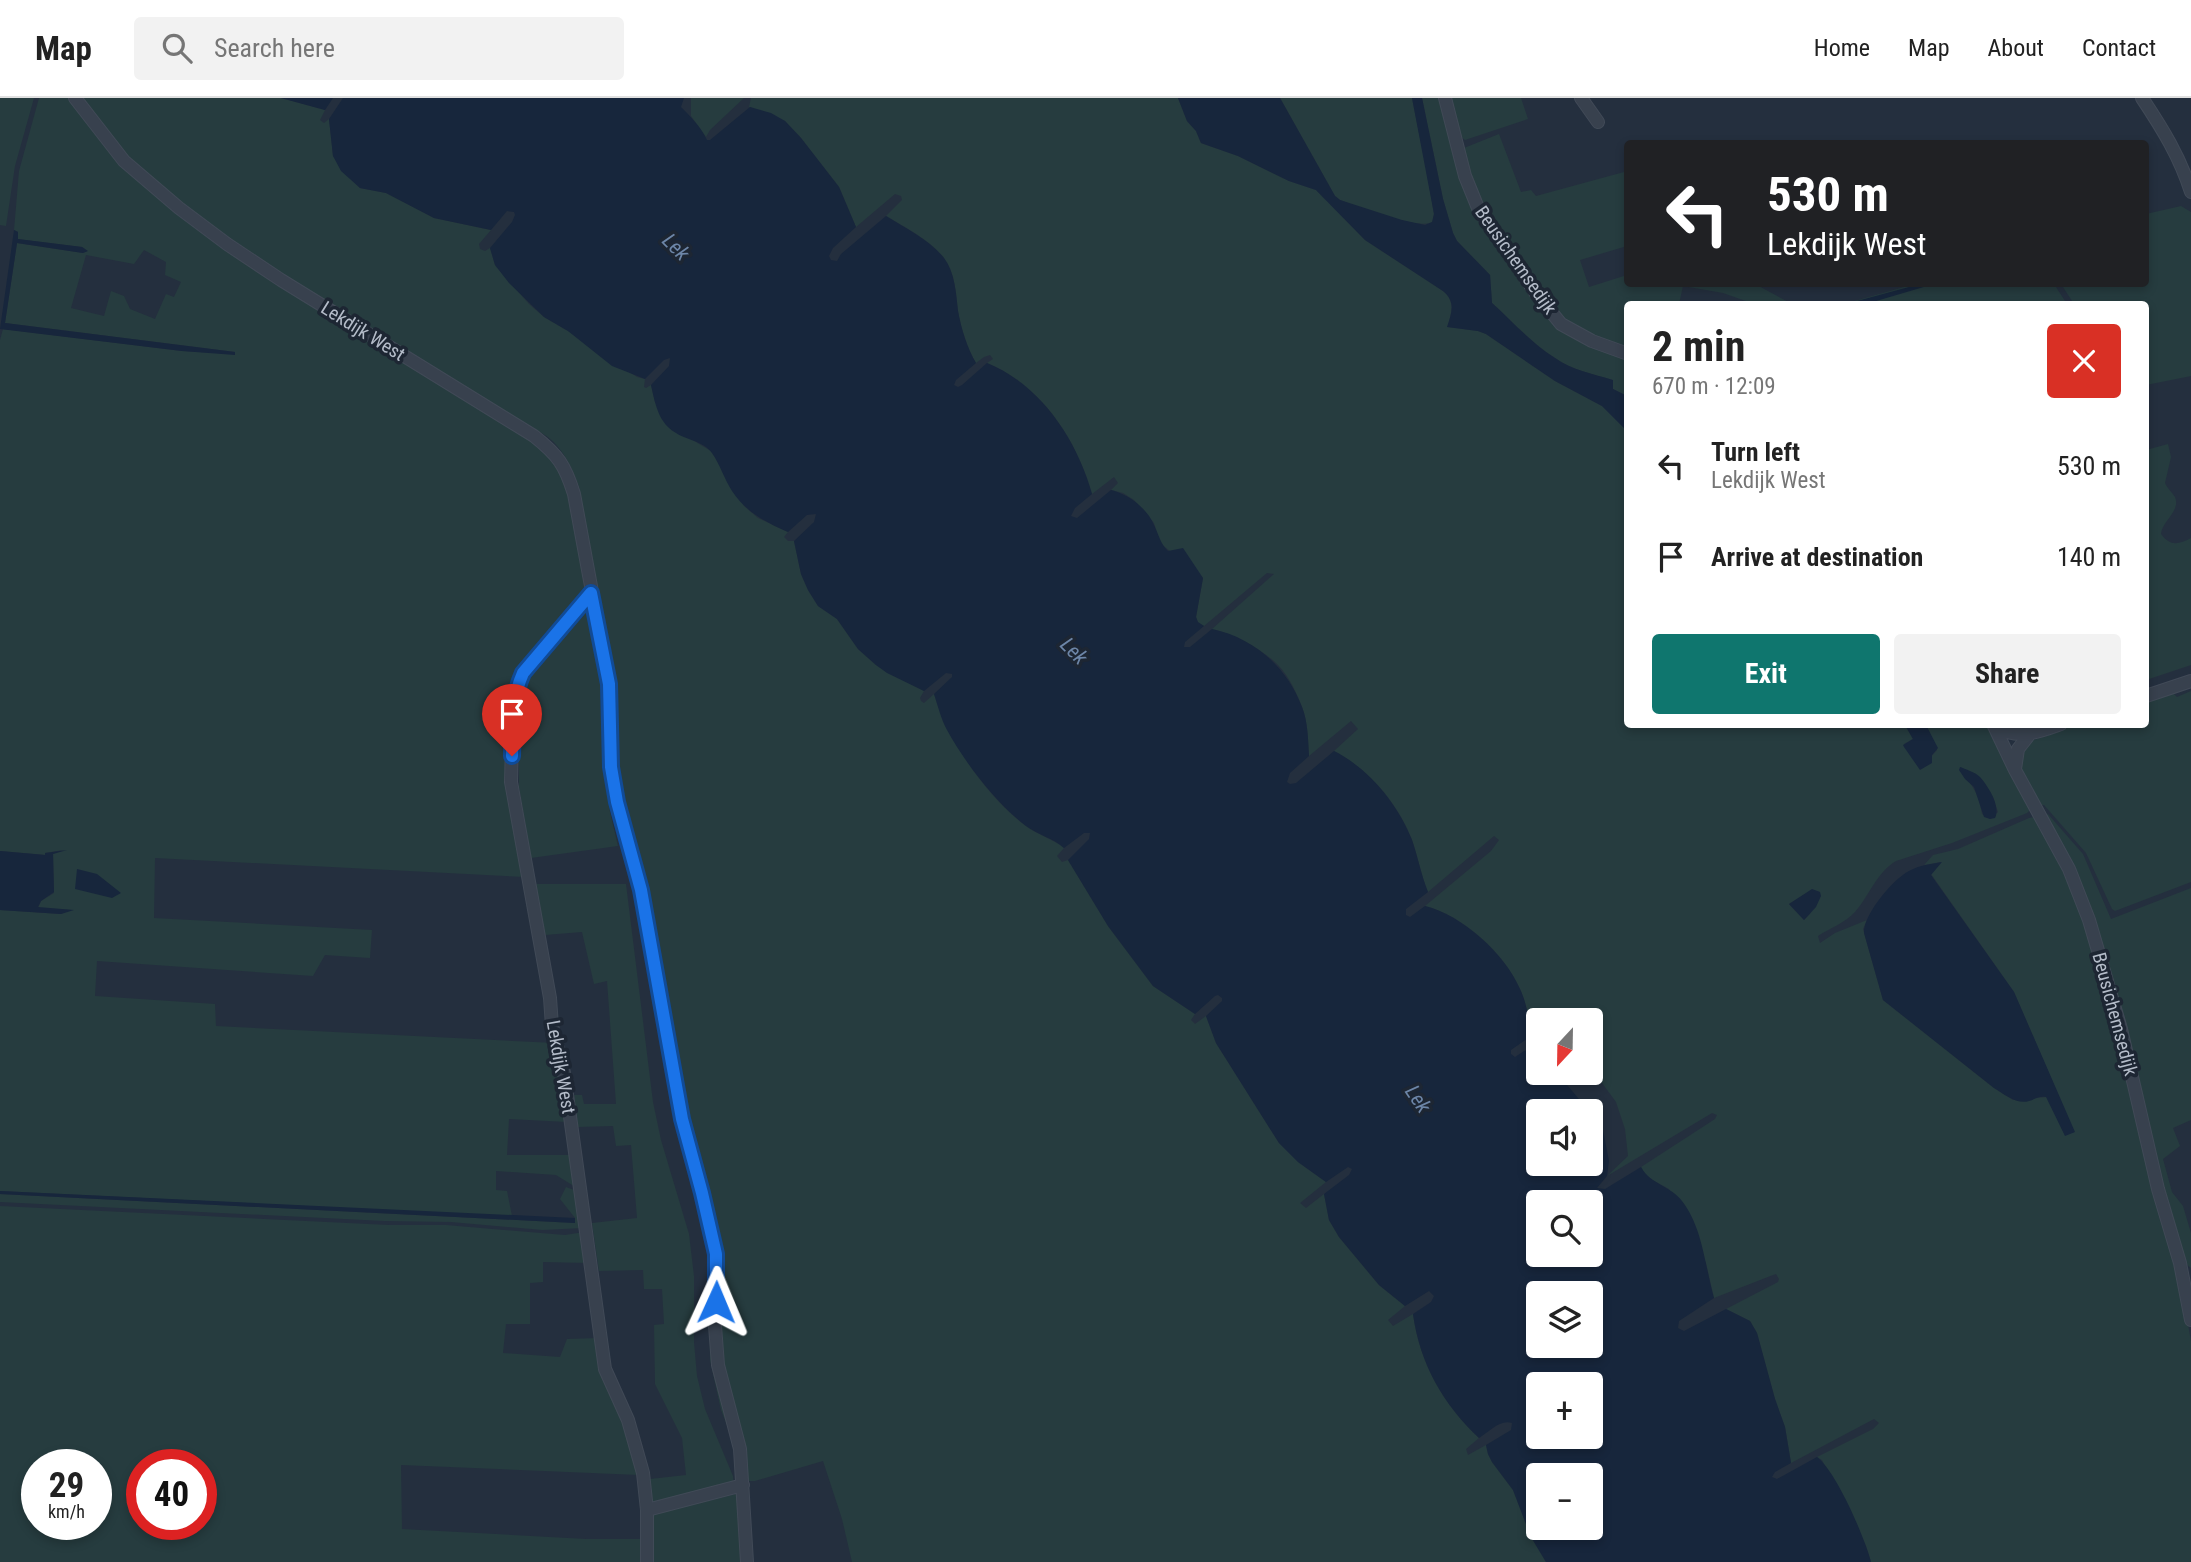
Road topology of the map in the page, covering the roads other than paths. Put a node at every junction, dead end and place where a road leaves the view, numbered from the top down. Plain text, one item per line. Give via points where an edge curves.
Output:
1 (75, 98) edge
2 (1445, 98) edge
3 (1581, 98) edge
4 (2142, 98) edge
5 (1598, 122) dead end
6 (2191, 192) edge
7 (1624, 352) edge
8 (591, 593) junction
9 (2191, 681) edge
10 (2149, 695) edge
11 (1994, 728) edge
12 (1999, 728) edge
13 (2049, 728) edge
14 (2029, 735) junction
15 (2015, 770) junction
16 (2185, 1267) edge
17 (2189, 1298) edge
18 (2191, 1320) edge
19 (743, 1485) junction
20 (647, 1510) junction
21 (647, 1562) edge
22 (747, 1562) edge

1 - 8 street, Lekdijk West via 124,160 227,244 551,449 568,472
2 - 7 street, Beusichemsedijk via 1478,208 1548,310 1561,324
3 - 5 street
4 - 6 street via 2169,139
8 - 19 street, Lekdijk West via 609,684 611,767 617,802 641,890 682,1119 716,1254 718,1365 740,1449
8 - 20 street, Lekdijk West via 519,681 513,704 511,782 564,1073 605,1369 628,1420 643,1473
9 - 10 street
11 - 15 street, Beusichemsedijk
12 - 14 street
13 - 14 street
14 - 15 street via 2018,749
15 - 16 street, Beusichemsedijk via 2069,869 2089,920 2121,1029 2158,1189
16 - 17 street, Beusichemsedijk
17 - 18 street, Beusichemsedijk
19 - 20 street
19 - 22 street, Lekdijk West
20 - 21 street, Lekdijk West

